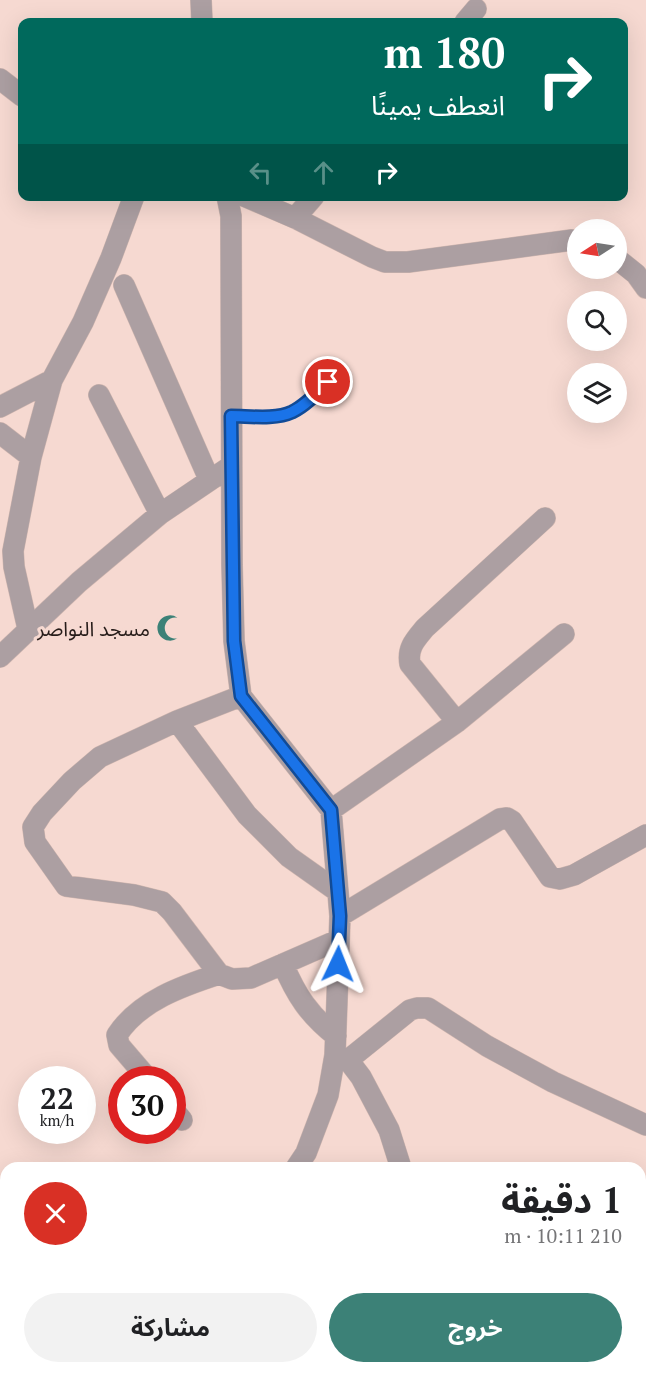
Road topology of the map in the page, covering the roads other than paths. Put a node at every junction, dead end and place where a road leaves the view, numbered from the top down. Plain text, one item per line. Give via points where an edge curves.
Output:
1 (201, 0) edge
2 (202, 18) edge
3 (0, 79) edge
4 (18, 93) edge
5 (132, 201) edge
6 (228, 201) edge
7 (256, 201) edge
8 (310, 201) edge
9 (295, 218) junction
10 (567, 241) edge
11 (627, 266) edge
12 (643, 277) edge
13 (124, 285) dead end
14 (341, 371) dead end
15 (52, 380) junction
16 (99, 395) dead end
17 (0, 407) edge
18 (231, 416) junction
19 (0, 432) edge
20 (31, 457) junction
21 (231, 466) junction
22 (209, 479) junction
23 (10, 509) edge
24 (160, 514) junction
25 (545, 518) dead end
26 (28, 629) junction
27 (564, 634) dead end
28 (0, 657) edge
29 (241, 696) junction
30 (177, 721) junction
31 (457, 722) junction
32 (331, 810) junction
33 (646, 835) edge
34 (337, 891) junction
35 (340, 916) junction
36 (338, 940) junction
37 (282, 964) junction
38 (219, 974) junction
39 (340, 1050) junction
40 (137, 1066) edge
41 (646, 1125) edge
42 (306, 1162) edge
43 (399, 1162) edge

1 - 2 street
3 - 4 street
5 - 15 street via 111,258
6 - 18 street
7 - 9 street
8 - 9 street
9 - 10 street via 385,262
11 - 12 street
13 - 22 street
14 - 18 lane via 290,413
15 - 17 street
15 - 20 street
16 - 24 street
18 - 21 street
19 - 20 street
20 - 23 street
21 - 22 street
21 - 29 street via 234,641
22 - 24 street
23 - 26 street via 14,567
24 - 26 street
25 - 31 street via 411,645 410,664
26 - 28 street
27 - 31 street
29 - 30 street
29 - 32 street
30 - 34 street via 247,815 290,857
30 - 38 street via 100,757 42,813 33,826 33,834 66,886 162,902
31 - 32 street
32 - 34 street
33 - 35 street via 560,879 550,877 512,821 500,819
34 - 35 street
35 - 36 street
36 - 37 street
36 - 39 street
37 - 38 street via 251,978 232,979
37 - 39 street via 304,1006
38 - 40 street via 158,998 119,1031 119,1045
39 - 41 street via 410,1010 428,1008 553,1082
39 - 42 street
39 - 43 street via 361,1077 389,1130

